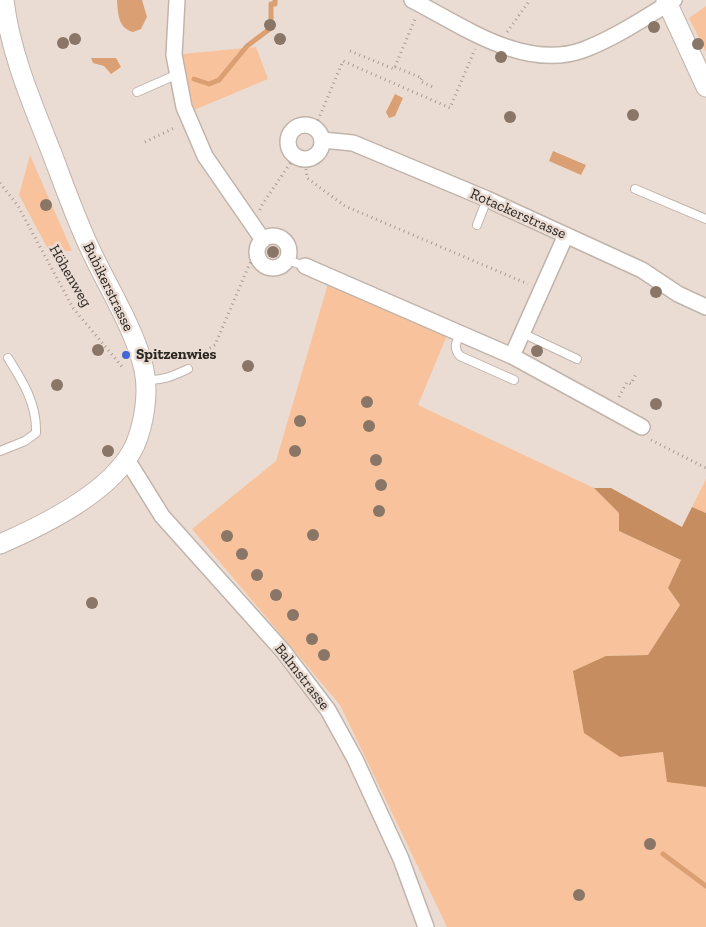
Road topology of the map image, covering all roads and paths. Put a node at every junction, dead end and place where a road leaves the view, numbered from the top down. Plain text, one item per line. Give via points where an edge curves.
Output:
1 (4, 0) edge
2 (177, 0) edge
3 (530, 0) edge
4 (669, 1) edge
5 (417, 2) edge
6 (505, 36) dead end
7 (478, 42) dead end
8 (350, 51) dead end
9 (395, 66) junction
10 (178, 74) junction
11 (706, 87) edge
12 (435, 88) dead end
13 (137, 92) dead end
14 (184, 107) junction
15 (318, 122) dead end
16 (322, 140) junction
17 (145, 142) dead end
18 (300, 158) junction
19 (0, 183) edge
20 (635, 189) dead end
21 (487, 199) junction
22 (706, 219) edge
23 (477, 224) dead end
24 (259, 234) junction
25 (566, 235) junction
26 (258, 257) junction
27 (288, 260) junction
28 (305, 266) joint
29 (543, 290) junction
30 (706, 307) edge
31 (460, 333) junction
32 (522, 333) junction
33 (512, 356) junction
34 (8, 358) dead end
35 (577, 359) dead end
36 (188, 368) joint
37 (636, 374) dead end
38 (138, 376) junction
39 (514, 380) dead end
40 (612, 411) junction
41 (642, 427) joint
42 (0, 451) edge
43 (125, 460) junction
44 (706, 468) edge
45 (0, 544) edge
46 (426, 927) edge

1 - 38 street, Bubikerstrasse via 25,86 84,236 139,353
2 - 10 street via 174,55
3 - 6 path
4 - 5 street via 583,50 552,56 521,53
4 - 11 street
5 - 9 path
7 - 15 path via 450,108 343,62
8 - 9 path via 391,70
9 - 12 path
10 - 13 lane
10 - 14 street
14 - 17 path via 170,113 176,128
14 - 24 street via 205,156
16 - 18 street via 314,157
16 - 18 street via 314,127 297,126 290,132 288,141 290,150
16 - 21 street, Rotackerstrasse via 353,143
18 - 24 path via 262,205
18 - 29 path via 307,178 345,206
19 - 38 path, Höhenweg via 18,206 73,308 125,370
20 - 22 lane
21 - 23 lane
21 - 25 street, Rotackerstrasse
24 - 26 street
24 - 27 street via 279,237 286,242 290,249
25 - 29 street
25 - 30 street, Rotackerstrasse via 642,270 678,294
26 - 27 street via 269,268 277,268
26 - 36 path via 247,270 215,345 192,360
27 - 28 lane
28 - 31 street
29 - 32 street
31 - 33 street
31 - 39 lane via 456,350 460,356
32 - 33 street
32 - 35 lane
33 - 40 street
34 - 42 lane via 28,389 37,418 36,433 26,441
36 - 38 lane via 173,377 158,380
37 - 40 path via 630,384 627,382
38 - 43 street, Bubikerstrasse via 143,412 139,435
40 - 41 street
41 - 44 path via 650,440
43 - 45 street, Bubikerstrasse via 83,500
43 - 46 street, Balmstrasse via 162,516 283,651 328,710 355,758 401,859

